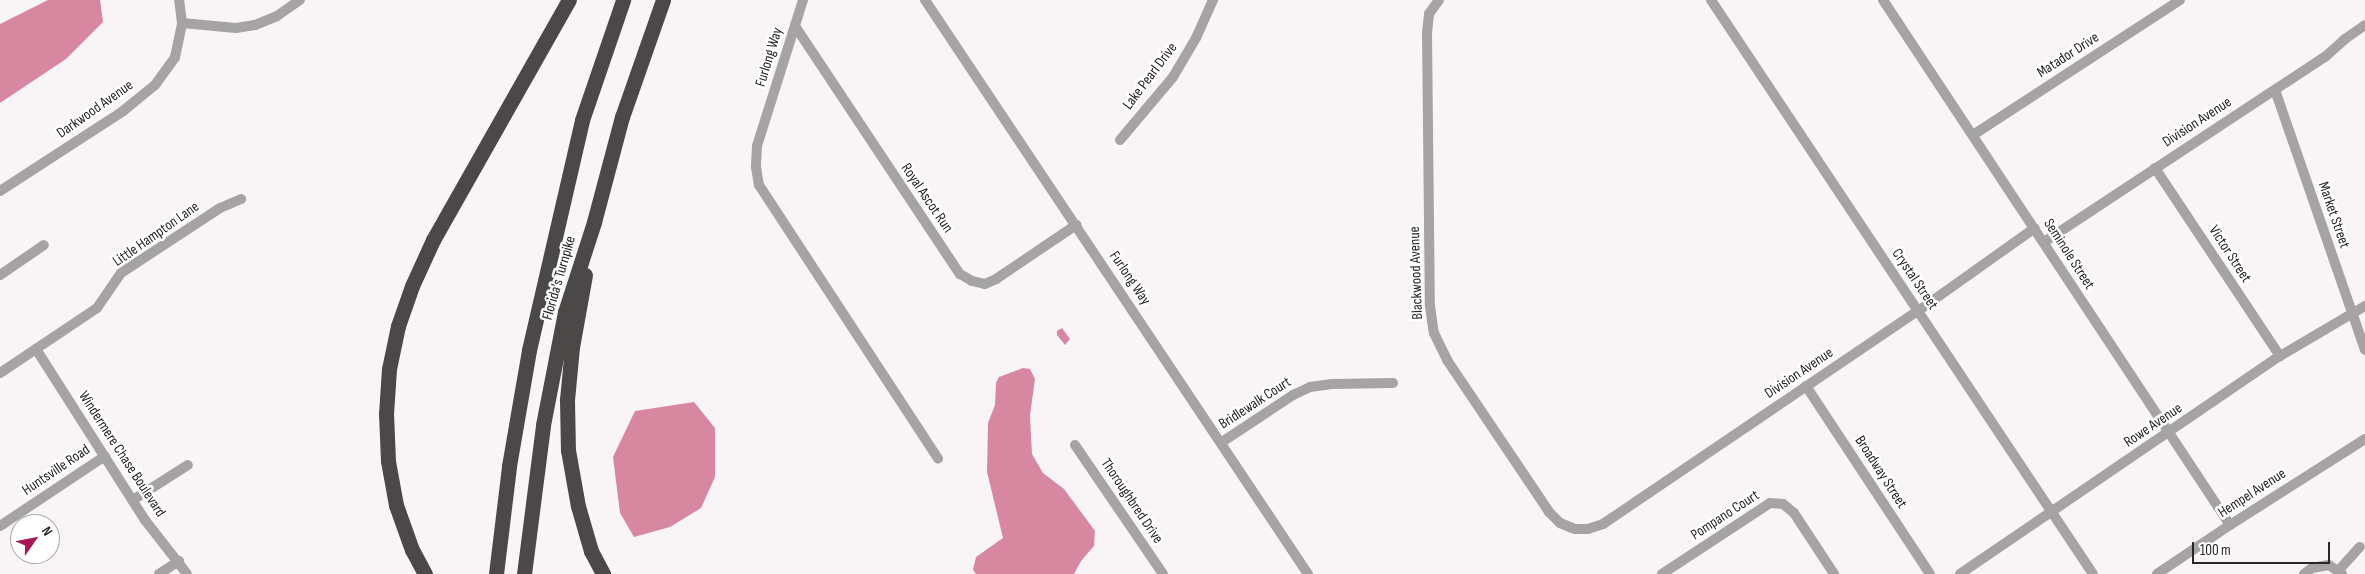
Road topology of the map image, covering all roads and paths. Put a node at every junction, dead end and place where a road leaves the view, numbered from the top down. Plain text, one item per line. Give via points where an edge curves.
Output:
1 (179, 0) edge
2 (300, 0) edge
3 (569, 0) edge
4 (623, 0) edge
5 (662, 0) edge
6 (803, 0) edge
7 (925, 0) edge
8 (1213, 0) edge
9 (1439, 0) edge
10 (1711, 0) edge
11 (1883, 0) edge
12 (2180, 0) edge
13 (182, 23) junction
14 (2365, 25) edge
15 (795, 26) junction
16 (2275, 90) junction
17 (1973, 135) junction
18 (1120, 140) dead end
19 (2155, 168) junction
20 (0, 191) edge
21 (241, 199) dead end
22 (594, 222) junction
23 (1076, 225) junction
24 (2035, 228) junction
25 (2044, 242) junction
26 (44, 246) dead end
27 (0, 275) edge
28 (2365, 306) edge
29 (1918, 310) junction
30 (2352, 312) junction
31 (36, 349) junction
32 (2365, 350) edge
33 (2280, 356) junction
34 (0, 372) edge
35 (1393, 384) dead end
36 (1806, 386) junction
37 (2168, 433) junction
38 (2365, 439) edge
39 (1222, 442) junction
40 (1075, 445) dead end
41 (104, 456) junction
42 (938, 458) dead end
43 (188, 465) dead end
44 (133, 500) junction
45 (2052, 511) junction
46 (2230, 524) junction
47 (0, 526) edge
48 (1574, 529) joint
49 (2360, 547) dead end
50 (179, 561) junction
51 (2340, 572) edge
52 (159, 574) edge
53 (187, 574) edge
54 (425, 574) edge
55 (496, 574) edge
56 (524, 574) edge
57 (603, 574) edge
58 (1163, 574) edge
59 (1308, 574) edge
60 (1662, 574) edge
61 (1834, 574) edge
62 (1930, 574) edge
63 (1960, 574) edge
64 (2093, 574) edge
65 (2157, 574) edge
66 (2304, 574) edge

1 - 13 street, Darkwood Avenue
2 - 13 street via 277,16 256,25 236,28
3 - 54 highway via 433,240 398,326 389,369 386,414 388,461 396,505 412,550
4 - 55 highway, Florida's Turnpike via 582,120 531,341 509,466
5 - 22 highway, Florida's Turnpike via 622,118
6 - 15 street, Furlong Way
7 - 23 street, Furlong Way
8 - 18 street, Lake Pearl Drive via 1173,77
9 - 48 street, Blackwood Avenue via 1429,14 1427,32 1430,306 1434,333 1447,360 1549,512 1560,523
10 - 29 street, Crystal Street
11 - 17 street, Seminole Street
12 - 17 street, Matador Drive
13 - 20 street, Darkwood Avenue via 175,57 155,85 124,111
14 - 16 street, Division Avenue via 2325,57
15 - 23 street, Royal Ascot Run via 960,274 985,284
15 - 42 street, Furlong Way via 757,146 759,185
16 - 19 street, Division Avenue
16 - 30 street, Market Street
17 - 24 street, Seminole Street
19 - 25 street, Division Avenue
19 - 33 street, Victor Street
21 - 31 street, Little Hampton Lane via 220,208 121,273 97,308
22 - 56 highway, Florida's Turnpike via 563,321 543,425
22 - 57 highway via 572,347 567,400 568,450 580,515 591,551
23 - 39 street, Furlong Way
24 - 25 street, Seminole Street
24 - 29 street, Division Avenue
25 - 37 street, Seminole Street
26 - 27 street
28 - 30 street, Rowe Avenue
29 - 36 street, Division Avenue
29 - 45 street, Crystal Street
30 - 32 street, Market Street
30 - 33 street, Rowe Avenue
31 - 34 street, Little Hampton Lane
31 - 41 street, Windermere Chase Boulevard
33 - 37 street, Rowe Avenue
35 - 39 street, Bridlewalk Court via 1310,387 1292,395
36 - 48 street, Division Avenue via 1604,524
36 - 62 street, Broadway Street
37 - 45 street, Rowe Avenue
37 - 46 street, Seminole Street
38 - 46 street, Hempel Avenue
39 - 59 street, Furlong Way
40 - 58 street, Thoroughbred Drive
41 - 44 street, Windermere Chase Boulevard
41 - 47 street, Huntsville Road
43 - 44 street
44 - 50 street, Windermere Chase Boulevard
45 - 63 street, Rowe Avenue
45 - 64 street, Crystal Street
46 - 65 street, Hempel Avenue
49 - 51 street
50 - 52 street
50 - 53 street, Windermere Chase Boulevard
51 - 66 street via 2329,565 2312,568
60 - 61 street, Pompano Court via 1770,503 1783,504 1794,513

